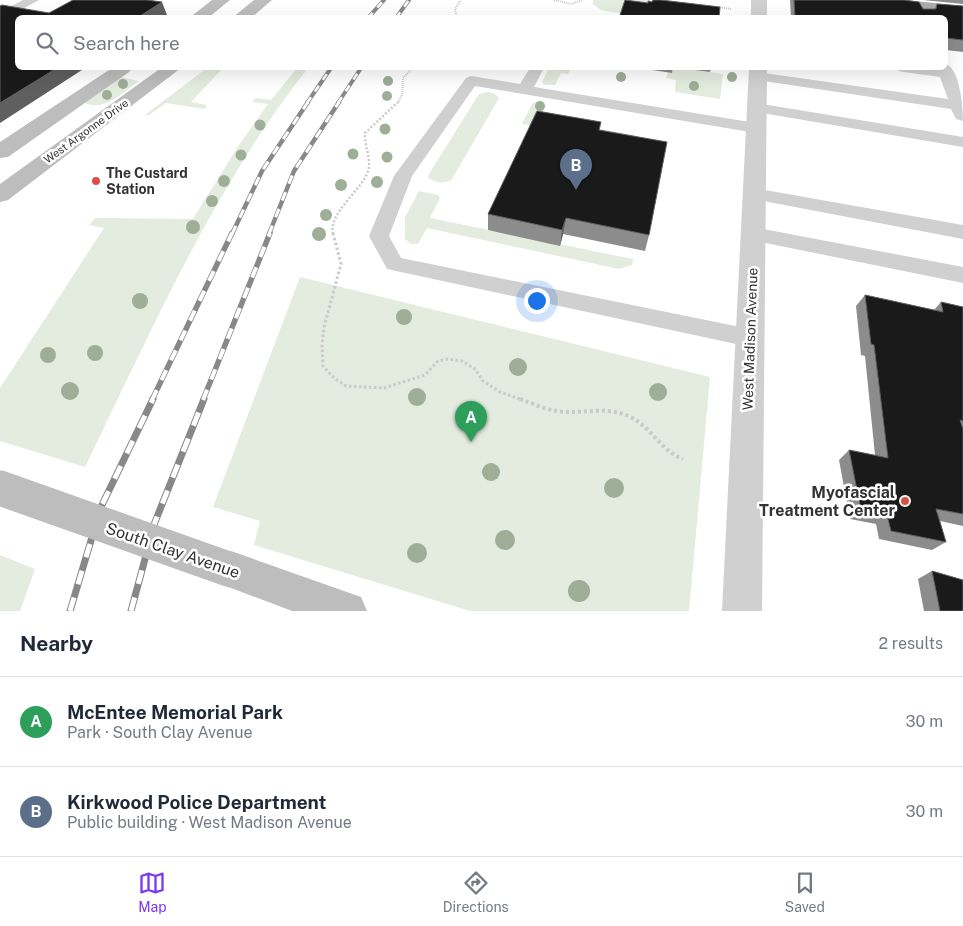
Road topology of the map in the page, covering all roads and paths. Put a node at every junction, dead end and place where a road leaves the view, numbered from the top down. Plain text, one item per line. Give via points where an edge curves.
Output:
1 (33, 0) edge
2 (222, 0) edge
3 (264, 0) edge
4 (461, 0) edge
5 (554, 0) edge
6 (583, 0) edge
7 (759, 0) edge
8 (863, 0) edge
9 (716, 7) edge
10 (732, 9) dead end
11 (963, 11) edge
12 (922, 12) edge
13 (201, 15) edge
14 (244, 15) edge
15 (456, 15) edge
16 (759, 15) edge
17 (0, 17) edge
18 (121, 70) edge
19 (169, 70) edge
20 (411, 70) edge
21 (536, 70) edge
22 (945, 70) edge
23 (757, 72) edge
24 (476, 74) edge
25 (524, 90) junction
26 (960, 112) edge
27 (756, 118) junction
28 (963, 142) edge
29 (0, 152) edge
30 (754, 194) junction
31 (0, 195) edge
32 (963, 232) edge
33 (753, 234) junction
34 (963, 275) edge
35 (750, 338) junction
36 (683, 459) dead end
37 (0, 488) edge
38 (347, 611) edge
39 (742, 611) edge

1 - 17 lane
2 - 13 street
3 - 14 street
4 - 15 path via 455,10
5 - 6 path via 572,4
7 - 16 street
8 - 12 main road
9 - 10 path
11 - 12 main road
18 - 29 street
19 - 31 street, West Argonne Drive
20 - 36 path via 404,78 398,103 365,133 368,171 332,228 341,264 324,327 323,366 346,386 384,388 425,376 438,362 448,359 462,361 475,369 491,388 500,392 561,412 608,411 640,420 668,453
21 - 25 lane
22 - 26 lane
23 - 26 lane
23 - 27 street, West Madison Avenue
24 - 25 lane
24 - 35 lane via 403,176 379,236 394,264
25 - 27 lane
27 - 28 lane
27 - 30 street, West Madison Avenue
30 - 32 lane
30 - 33 street, West Madison Avenue
33 - 34 lane
33 - 35 street, West Madison Avenue
35 - 39 street, West Madison Avenue
37 - 38 street, South Clay Avenue, bridge

